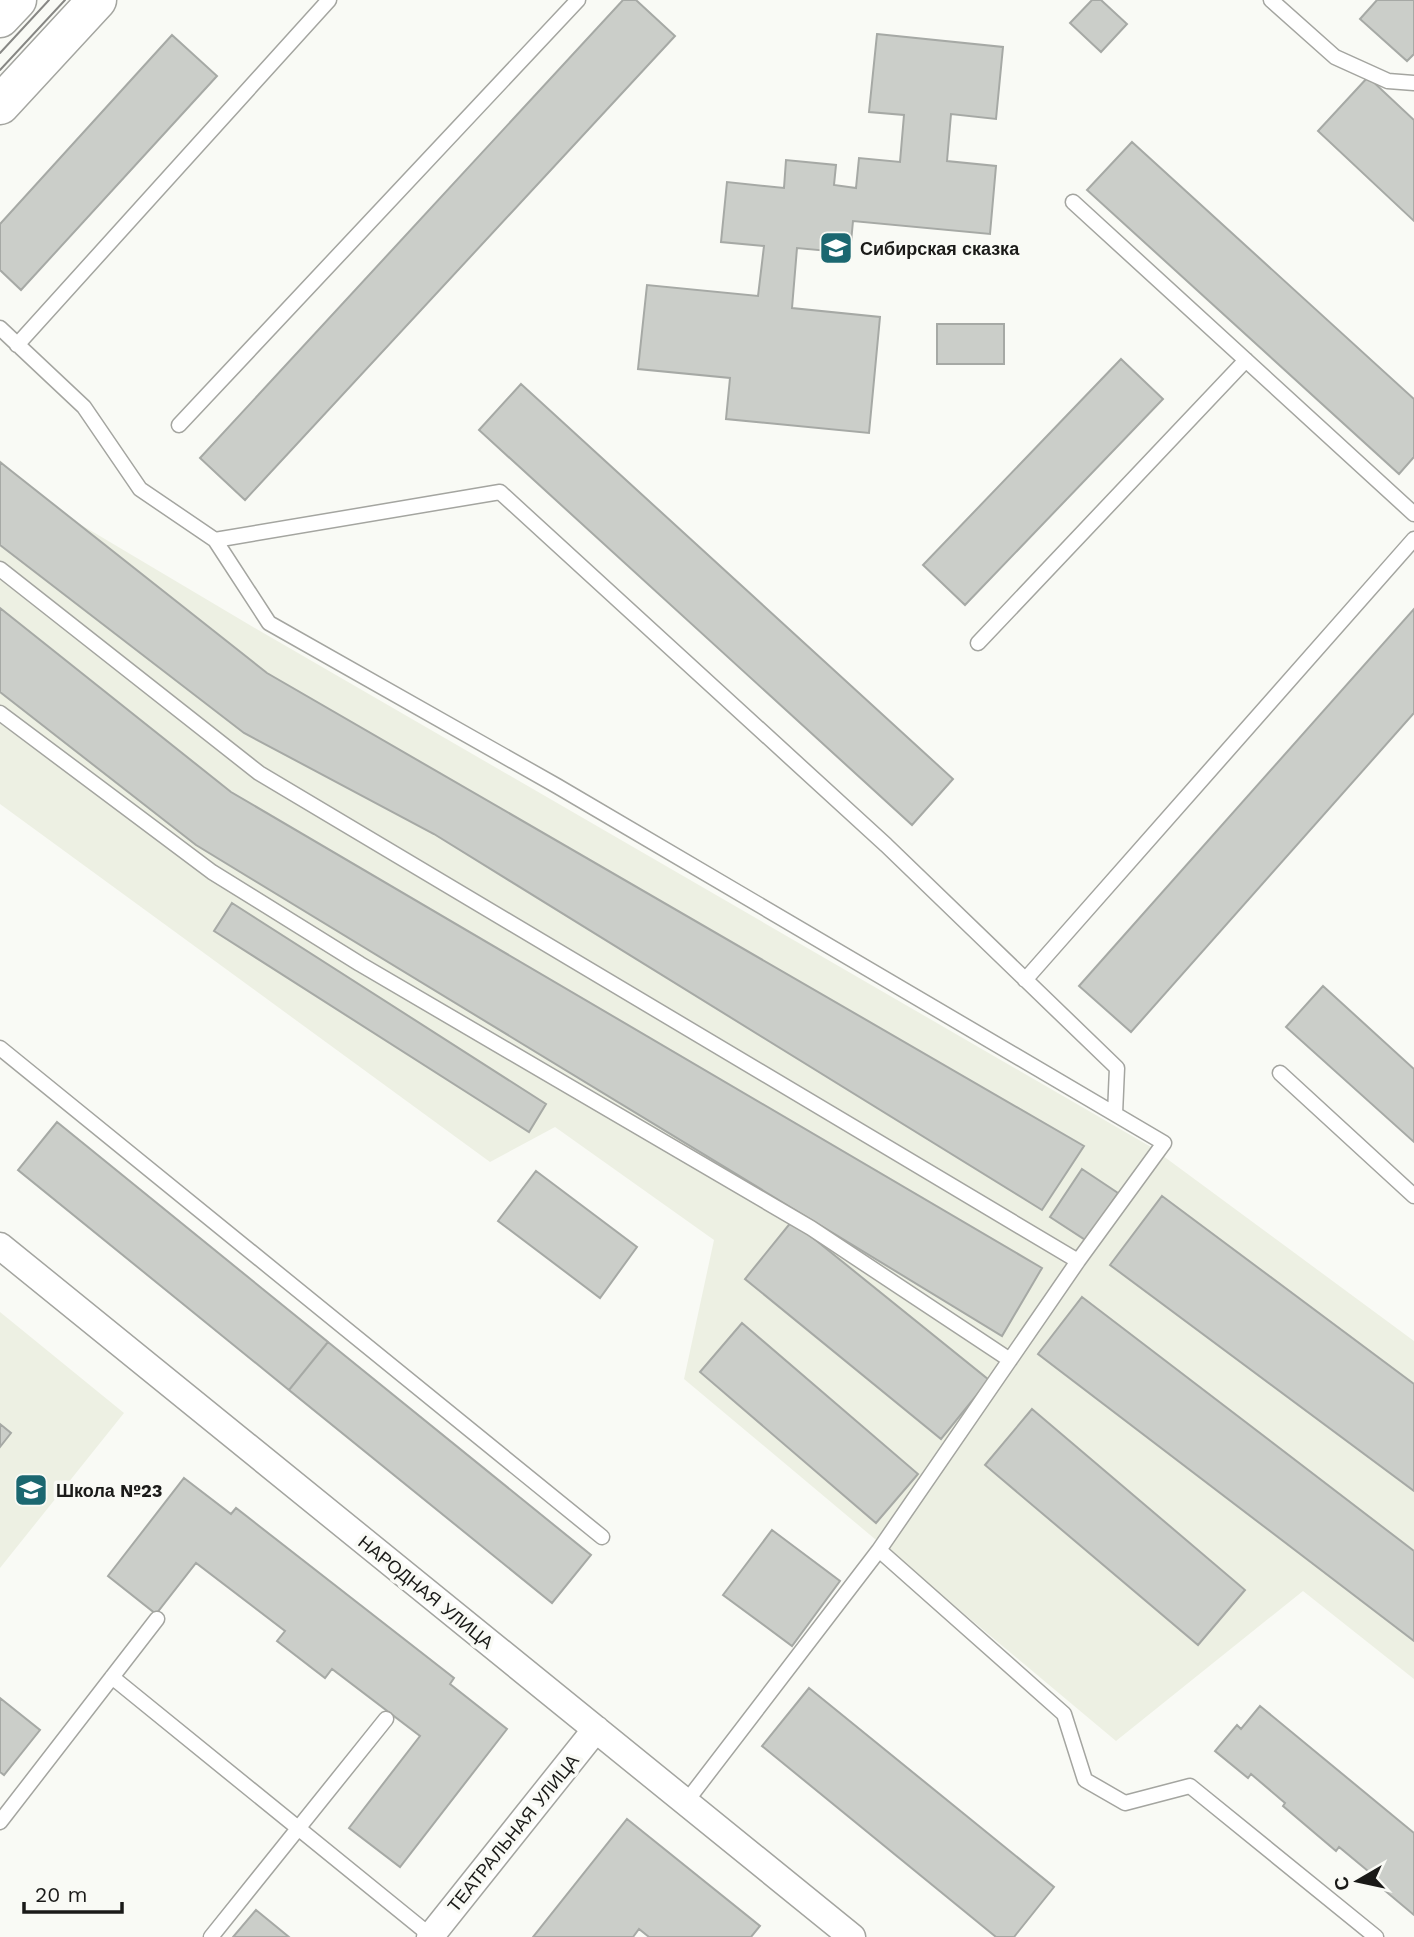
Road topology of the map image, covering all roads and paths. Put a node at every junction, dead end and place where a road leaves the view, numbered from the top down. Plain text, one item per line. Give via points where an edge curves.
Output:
1 (17, 0) edge
2 (97, 0) edge
3 (329, 0) edge
4 (578, 0) edge
5 (1271, 0) edge
6 (0, 18) edge
7 (1414, 83) edge
8 (0, 105) edge
9 (1073, 202) dead end
10 (0, 328) edge
11 (17, 345) junction
12 (1245, 360) junction
13 (179, 425) dead end
14 (1414, 514) edge
15 (1414, 539) edge
16 (215, 540) junction
17 (0, 569) edge
18 (978, 643) dead end
19 (0, 713) edge
20 (1025, 980) junction
21 (0, 1048) edge
22 (1280, 1073) dead end
23 (1115, 1114) junction
24 (1414, 1196) edge
25 (0, 1246) edge
26 (1078, 1262) junction
27 (1010, 1360) junction
28 (602, 1537) dead end
29 (878, 1550) junction
30 (157, 1619) dead end
31 (112, 1677) junction
32 (386, 1719) dead end
33 (596, 1729) junction
34 (686, 1802) junction
35 (0, 1822) edge
36 (298, 1828) junction
37 (211, 1937) edge
38 (430, 1937) edge
39 (852, 1937) edge
40 (1376, 1937) edge

1 - 6 main road
2 - 8 main road
3 - 11 lane
4 - 13 lane
5 - 7 lane via 1335,57 1388,81
9 - 12 lane
10 - 11 lane
11 - 16 lane via 84,407 140,489
12 - 14 lane
12 - 18 lane
15 - 20 lane
16 - 20 lane via 500,492 876,836
16 - 23 lane via 269,623 557,786
17 - 26 lane via 259,773
19 - 27 lane via 212,872 811,1228
20 - 23 lane via 1116,1068
21 - 28 lane
22 - 24 lane
23 - 26 lane via 1164,1143
25 - 33 street, НАРОДНАЯ УЛИЦА
26 - 27 lane
27 - 29 lane
29 - 34 lane
29 - 40 lane via 1064,1714 1086,1780 1125,1803 1190,1786
30 - 31 lane
31 - 35 lane
31 - 36 lane
32 - 36 lane
33 - 34 street, НАРОДНАЯ УЛИЦА
33 - 38 street, ТЕАТРАЛЬНАЯ УЛИЦА
34 - 39 street, НАРОДНАЯ УЛИЦА
36 - 37 lane
36 - 38 lane

